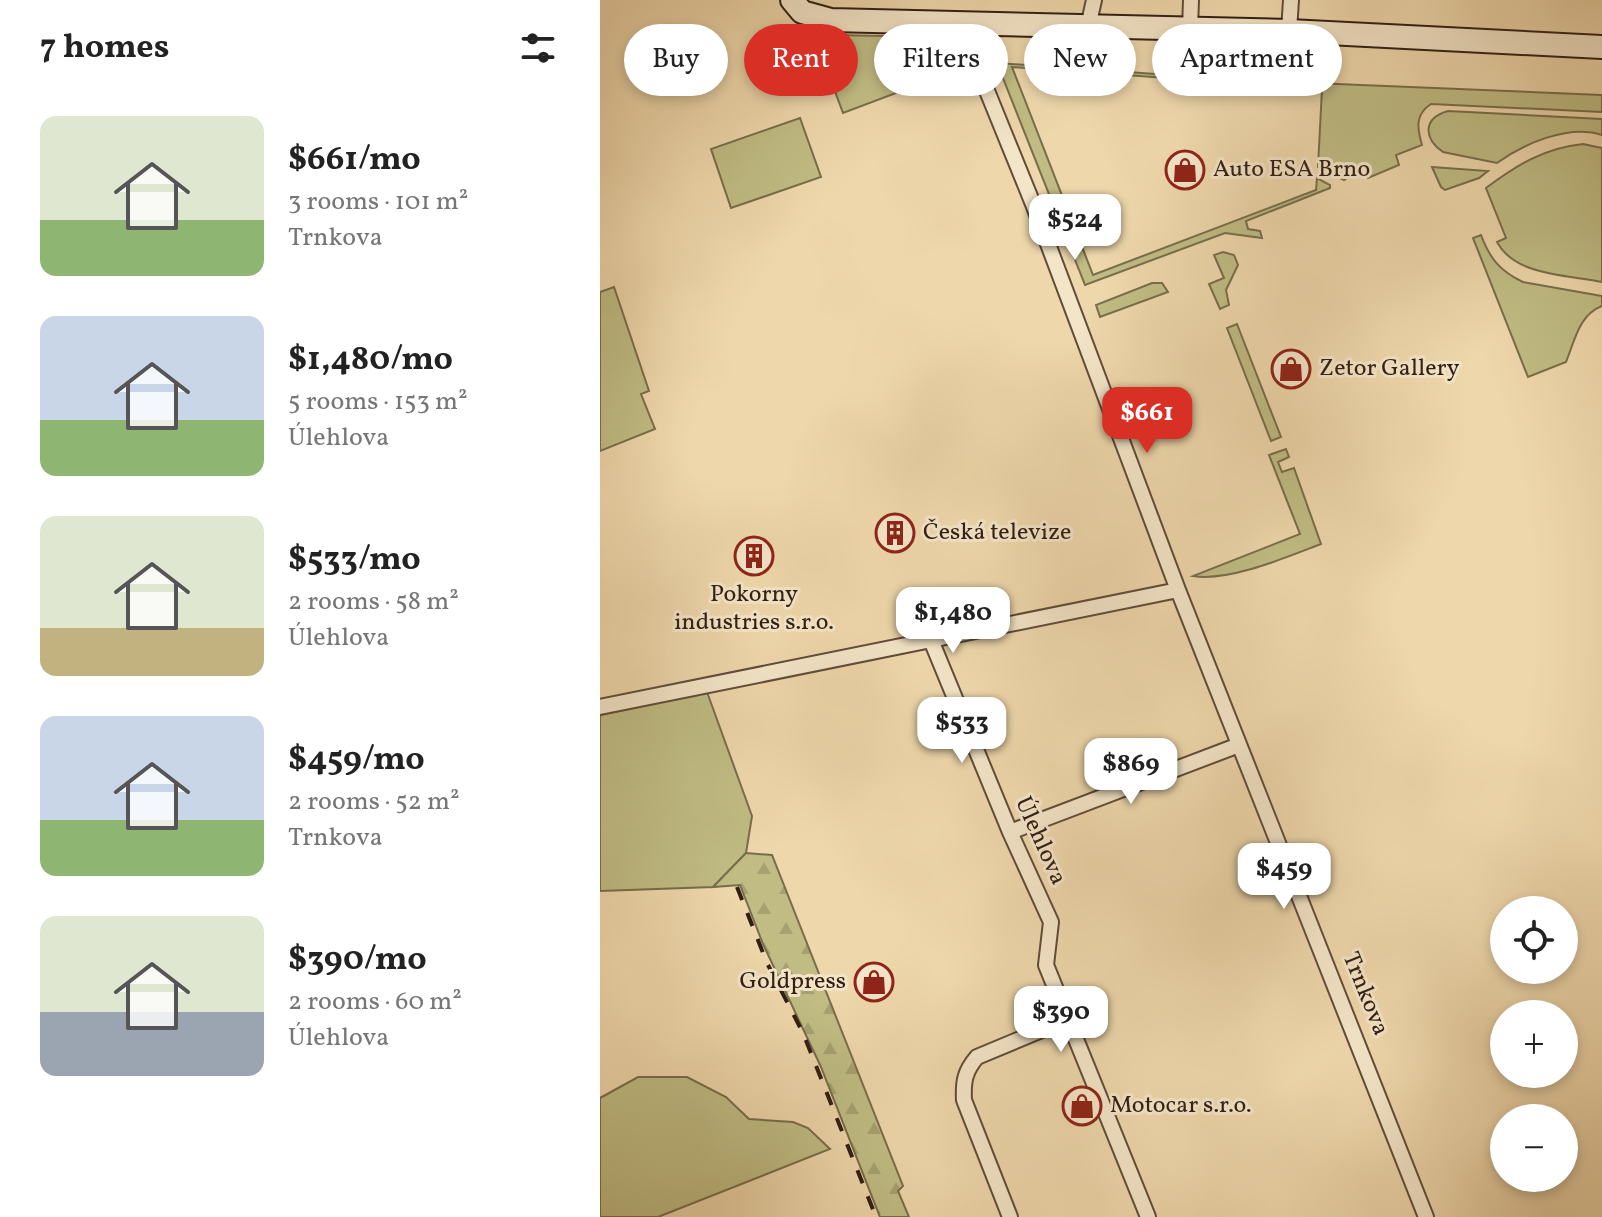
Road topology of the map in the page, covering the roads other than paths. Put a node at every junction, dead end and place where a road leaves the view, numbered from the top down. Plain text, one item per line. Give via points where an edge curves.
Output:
1 (792, 0) edge
2 (1094, 0) edge
3 (1191, 0) edge
4 (1291, 0) edge
5 (967, 22) junction
6 (1024, 24) edge
7 (1089, 24) edge
8 (1190, 24) edge
9 (1289, 24) edge
10 (1342, 34) edge
11 (1602, 47) edge
12 (1178, 590) junction
13 (931, 640) junction
14 (600, 707) edge
15 (1239, 745) junction
16 (1010, 832) junction
17 (1068, 1019) junction
18 (1010, 1217) edge
19 (1148, 1217) edge
20 (1426, 1217) edge

1 - 5 street via 802,12 825,19
2 - 7 street
3 - 8 street
4 - 9 street
5 - 6 street
5 - 12 street, Trnkova via 968,44
10 - 11 street
12 - 13 street
12 - 15 street, Trnkova
13 - 14 street
13 - 16 street, Úlehlova
15 - 16 street
15 - 20 street, Trnkova
16 - 17 street, Úlehlova via 1051,922 1046,965
17 - 18 street via 977,1057 963,1082 964,1100
17 - 19 street, Úlehlova

